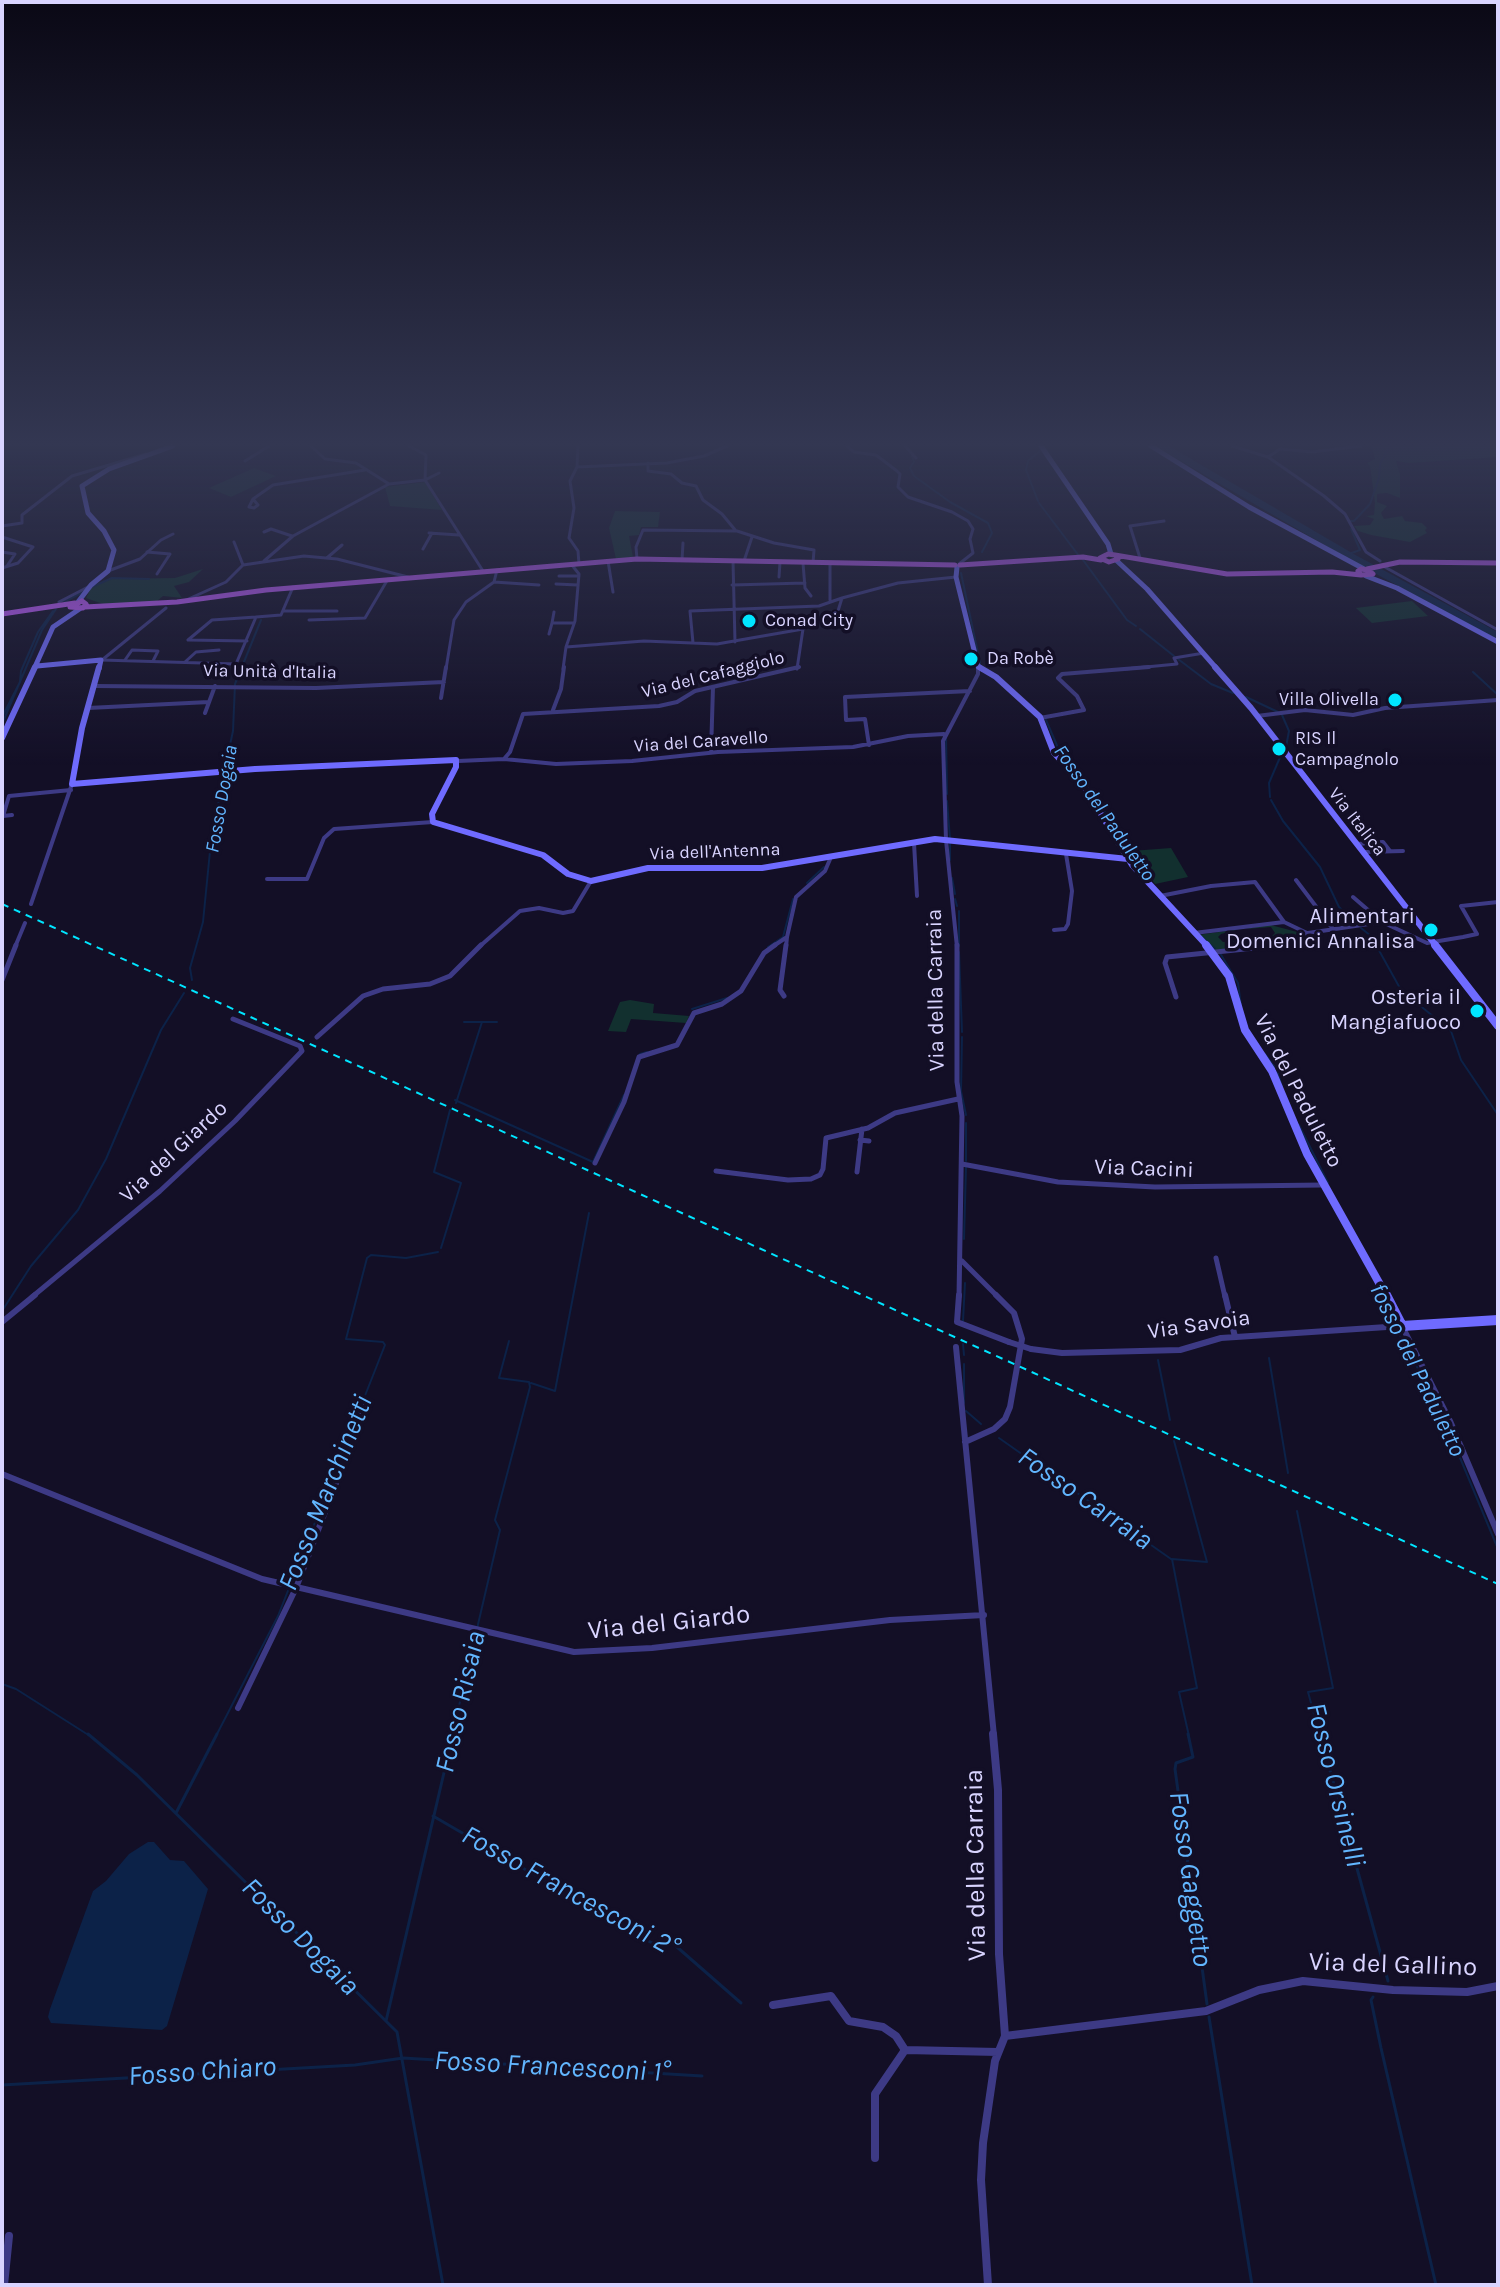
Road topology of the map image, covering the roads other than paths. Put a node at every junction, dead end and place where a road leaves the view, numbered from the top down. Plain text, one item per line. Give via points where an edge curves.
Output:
1 (146, 552) edge
2 (28, 553) edge
3 (112, 553) edge
4 (155, 553) edge
5 (238, 553) edge
6 (273, 553) edge
7 (332, 553) edge
8 (471, 553) edge
9 (578, 553) edge
10 (636, 553) edge
11 (682, 553) edge
12 (747, 553) edge
13 (814, 553) edge
14 (973, 553) edge
15 (1109, 553) edge
16 (1138, 553) edge
17 (1332, 553) edge
18 (1367, 553) edge
19 (3, 556) edge
20 (327, 557) junction
21 (1110, 558) junction
22 (1140, 558) junction
23 (637, 559) junction
24 (682, 560) junction
25 (263, 561) junction
26 (608, 561) junction
27 (733, 561) junction
28 (744, 561) junction
29 (780, 562) junction
30 (803, 563) junction
31 (813, 563) junction
32 (1498, 563) edge
33 (571, 564) junction
34 (579, 564) junction
35 (830, 564) junction
36 (243, 565) junction
37 (958, 565) junction
38 (1383, 565) junction
39 (8, 567) junction
40 (2, 568) edge
41 (497, 570) junction
42 (108, 571) junction
43 (483, 571) junction
44 (1365, 571) junction
45 (157, 574) dead end
46 (579, 576) junction
47 (408, 577) junction
48 (560, 577) dead end
49 (779, 577) dead end
50 (956, 577) junction
51 (388, 579) junction
52 (494, 582) junction
53 (805, 583) junction
54 (556, 584) dead end
55 (539, 585) dead end
56 (578, 585) junction
57 (732, 585) junction
58 (293, 587) junction
59 (613, 592) dead end
60 (811, 596) dead end
61 (844, 597) junction
62 (830, 598) junction
63 (81, 601) junction
64 (183, 601) junction
65 (58, 604) junction
66 (825, 605) junction
67 (166, 608) dead end
68 (733, 609) junction
69 (284, 611) junction
70 (337, 611) dead end
71 (554, 612) dead end
72 (2, 614) edge
73 (256, 617) junction
74 (827, 617) junction
75 (309, 620) dead end
76 (552, 623) junction
77 (574, 623) junction
78 (803, 629) junction
79 (1498, 630) edge
80 (549, 634) dead end
81 (247, 641) junction
82 (735, 642) junction
83 (1498, 642) edge
84 (693, 643) junction
85 (566, 647) junction
86 (219, 650) dead end
87 (1205, 653) junction
88 (101, 660) junction
89 (125, 661) junction
90 (152, 662) junction
91 (184, 663) junction
92 (37, 666) junction
93 (978, 666) junction
94 (444, 682) junction
95 (95, 686) junction
96 (215, 686) junction
97 (713, 687) junction
98 (970, 691) junction
99 (441, 698) dead end
100 (1498, 700) edge
101 (209, 702) junction
102 (88, 708) junction
103 (552, 710) junction
104 (205, 713) dead end
105 (1257, 716) junction
106 (1043, 718) junction
107 (944, 734) junction
108 (2, 738) edge
109 (869, 745) junction
110 (711, 753) junction
111 (504, 759) junction
112 (458, 761) junction
113 (72, 787) junction
114 (12, 815) dead end
115 (433, 822) junction
116 (946, 840) junction
117 (914, 843) junction
118 (1356, 844) junction
119 (1390, 851) junction
120 (1403, 851) dead end
121 (1363, 852) junction
122 (1066, 854) junction
123 (831, 857) junction
124 (1128, 859) junction
125 (267, 879) dead end
126 (1296, 880) dead end
127 (591, 881) junction
128 (917, 896) dead end
129 (1160, 896) junction
130 (1353, 897) dead end
131 (1498, 902) edge
132 (31, 904) dead end
133 (1284, 922) junction
134 (1382, 922) junction
135 (25, 923) dead end
136 (1054, 930) dead end
137 (1333, 930) junction
138 (1198, 932) junction
139 (1308, 933) junction
140 (787, 937) junction
141 (1432, 942) junction
142 (1218, 953) junction
143 (2, 980) edge
144 (1487, 995) dead end
145 (784, 996) dead end
146 (1176, 997) dead end
147 (1475, 997) junction
148 (233, 1019) dead end
149 (1498, 1026) edge
150 (317, 1037) dead end
151 (958, 1099) junction
152 (862, 1129) junction
153 (860, 1140) junction
154 (869, 1141) dead end
155 (595, 1163) dead end
156 (962, 1164) junction
157 (716, 1171) dead end
158 (857, 1172) dead end
159 (1326, 1185) junction
160 (1216, 1258) dead end
161 (964, 1263) junction
162 (1498, 1320) edge
163 (2, 1322) edge
164 (957, 1322) joint
165 (1397, 1326) junction
166 (1235, 1337) junction
167 (956, 1347) dead end
168 (367, 1402) dead end
169 (965, 1442) junction
170 (2, 1474) edge
171 (1498, 1534) edge
172 (291, 1587) junction
173 (984, 1615) junction
174 (238, 1708) dead end
175 (1498, 1986) edge
176 (773, 2005) dead end
177 (1005, 2036) junction
178 (905, 2050) junction
179 (998, 2052) junction
180 (875, 2158) dead end
181 (9, 2236) dead end
182 (4, 2285) edge
183 (988, 2285) edge

1 - 42 street
2 - 39 street
3 - 42 street
4 - 45 street via 170,554
5 - 36 street
6 - 25 street
7 - 20 street
8 - 43 street
9 - 34 street
10 - 23 street
11 - 24 street
12 - 28 street
13 - 31 street
14 - 37 street
15 - 21 street
16 - 22 street
17 - 44 street
18 - 38 street
19 - 39 street via 15,554
20 - 25 street
20 - 47 street
21 - 22 main road
21 - 37 main road
21 - 87 street, Via Italica
22 - 44 main road via 1227,574
23 - 24 main road
23 - 26 main road
24 - 27 main road
25 - 36 street
26 - 34 main road
26 - 59 street
27 - 28 main road
27 - 57 street
28 - 29 main road
29 - 30 main road
29 - 49 street
30 - 31 main road
30 - 53 street
31 - 35 main road
32 - 38 main road
33 - 34 main road
33 - 41 main road
33 - 46 street
35 - 37 main road
35 - 62 street
36 - 64 street via 226,582
37 - 50 street
38 - 44 main road
38 - 79 street
39 - 40 street
41 - 43 main road
41 - 52 street
42 - 63 street
43 - 47 main road
44 - 83 street
46 - 48 street
46 - 56 street
47 - 51 main road
50 - 61 street via 904,582
50 - 93 street
51 - 58 main road
51 - 75 street via 365,618
52 - 55 street
52 - 94 street via 466,602 454,620
53 - 57 street
53 - 60 street
54 - 56 street
56 - 77 street
57 - 68 street
58 - 64 main road
58 - 69 street
61 - 62 street
61 - 74 street, Via del Cafaggiolo via 840,609
62 - 66 street
63 - 64 main road
63 - 65 main road
63 - 65 street
63 - 92 street via 53,627
65 - 72 main road
66 - 68 street
66 - 74 street
67 - 88 street
68 - 82 street
68 - 84 street via 690,611
69 - 70 street
69 - 73 street
71 - 76 street
73 - 81 street
73 - 81 street via 212,620 188,640
74 - 78 street, Via del Cafaggiolo
76 - 77 street
76 - 80 street
77 - 85 street
78 - 82 street
78 - 97 street, Via del Cafaggiolo via 795,670
81 - 91 street via 236,664
82 - 84 street
84 - 85 street
85 - 103 street via 561,689
86 - 91 street via 196,652
87 - 105 street, Via Italica
87 - 106 street via 1176,657 1177,664 1062,674 1058,678 1084,710
88 - 89 street
88 - 92 street
88 - 95 street
89 - 90 street
89 - 90 street via 132,650 158,651
90 - 91 street
92 - 108 street
93 - 98 street
93 - 106 street, Via del Paduletto
94 - 96 street, Via Unità d'Italia
94 - 99 street
95 - 96 street, Via Unità d'Italia
95 - 102 street
96 - 101 street
97 - 103 street, Via del Cafaggiolo via 659,706
97 - 110 street
98 - 107 street
98 - 109 street via 845,697 846,720 865,719
100 - 105 street via 1353,715 1305,710
101 - 102 street
101 - 104 street
102 - 113 street
103 - 111 street, Via del Cafaggiolo via 521,716
105 - 118 street, Via Italica
106 - 124 street, Via del Paduletto via 1054,753 1082,783
107 - 109 street, Via del Caravello
107 - 116 street, Via della Carraia
109 - 110 street, Via del Caravello
110 - 111 street, Via del Caravello via 556,764
111 - 112 street, Via del Caravello
112 - 113 street via 224,772
112 - 115 street
113 - 114 street via 9,796 3,816
113 - 132 street
115 - 125 street via 334,829 324,838 307,879
115 - 127 street via 543,855 568,874
116 - 117 street, Via dell'Antenna
116 - 122 street, Via dell'Antenna
116 - 151 street, Via della Carraia via 957,935
117 - 123 street, Via dell'Antenna
117 - 128 street
118 - 119 street via 1385,842
118 - 121 street, Via Italica
119 - 120 street
119 - 121 street
121 - 141 street, Via Italica
122 - 124 street, Via dell'Antenna
122 - 136 street via 1072,891 1068,924
123 - 127 street, Via dell'Antenna via 762,868 648,868
123 - 140 street via 825,871 796,897
124 - 129 street, Via del Paduletto
126 - 137 street
127 - 150 street via 573,911 520,911 450,976 363,996
129 - 133 street via 1255,882
129 - 138 street, Via del Paduletto
130 - 134 street
131 - 141 street via 1461,906 1477,934
133 - 138 street
133 - 139 street
134 - 137 street
134 - 141 street
135 - 143 street
137 - 139 street
138 - 142 street, Via del Paduletto
139 - 142 street via 1283,946
140 - 145 street via 780,990
140 - 155 street via 764,953 741,991 694,1013 677,1045 639,1057
141 - 147 street, Via Italica
142 - 146 street via 1164,958
142 - 159 street, Via del Paduletto via 1245,1030 1272,1071
144 - 147 street
147 - 149 street, Via Italica
148 - 163 street, Via del Giardo via 302,1051 160,1191
151 - 152 street via 895,1113
151 - 156 street, Via della Carraia
152 - 153 street
152 - 157 street via 826,1138 823,1169 811,1179
153 - 154 street
153 - 158 street
156 - 159 street, Via Cacini via 1058,1182
156 - 161 street, Via della Carraia via 959,1237
159 - 165 street, Via del Paduletto
160 - 166 street
161 - 164 street, Via della Carraia
161 - 169 street via 1014,1313 1022,1339 1005,1419
162 - 165 street
164 - 166 street, Via Savoia, bridge via 1031,1349 1062,1353 1162,1351
165 - 166 street, Via Savoia
165 - 171 street via 1450,1421
167 - 169 street, Via della Carraia
168 - 172 street
169 - 173 street, Via della Carraia
170 - 172 street, Via del Giardo via 200,1556
172 - 173 street, Via del Giardo via 587,1653
172 - 174 street
173 - 177 street, Via della Carraia via 997,1769
175 - 177 street, Via del Gallino via 1467,1992 1303,1981 1182,2016
176 - 178 street via 831,1996 849,2021 883,2027
177 - 179 street, Via della Carraia
178 - 179 street
178 - 180 street via 875,2094
179 - 183 street, Via della Carraia via 982,2155
181 - 182 street

